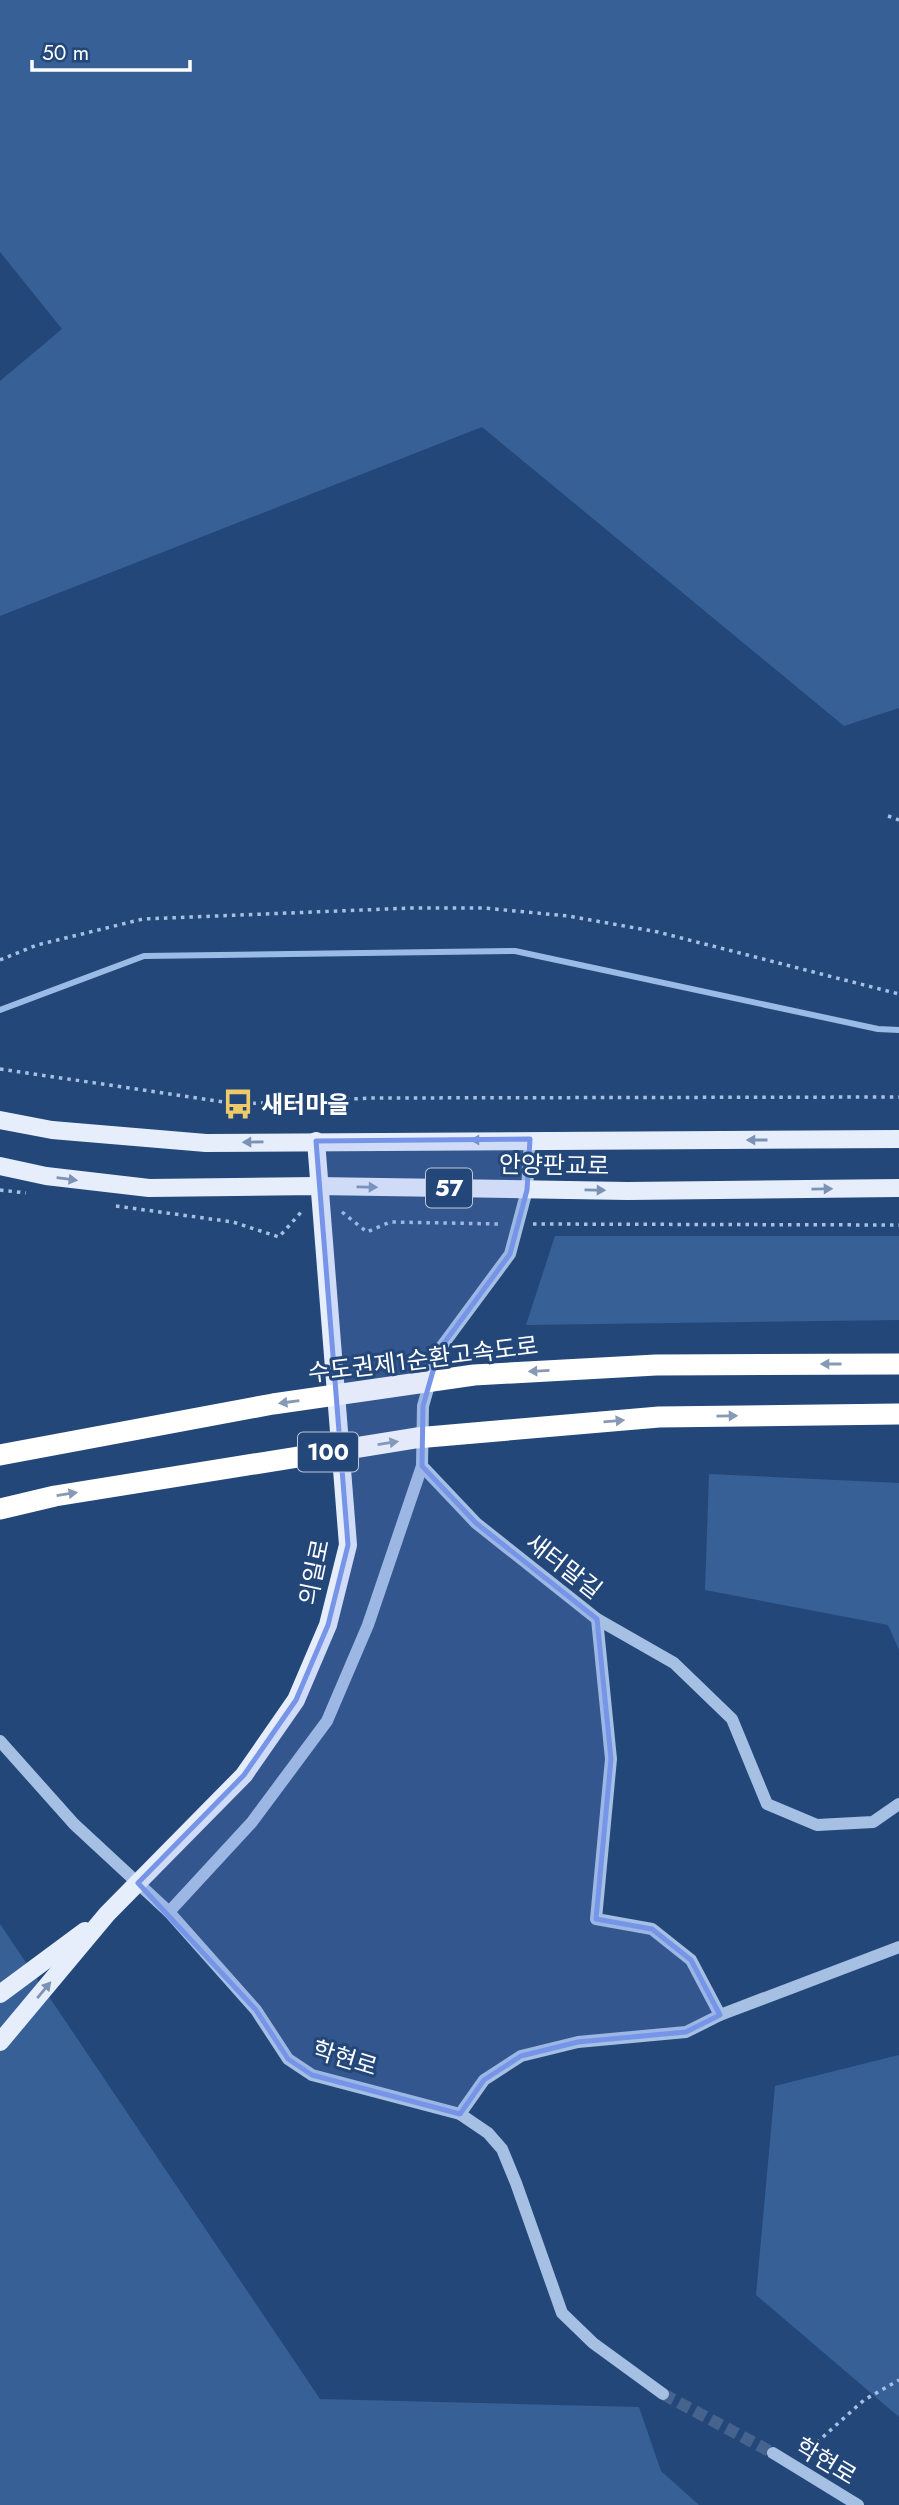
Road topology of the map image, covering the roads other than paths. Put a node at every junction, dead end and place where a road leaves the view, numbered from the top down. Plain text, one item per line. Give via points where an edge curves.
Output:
1 (0, 1120) edge
2 (530, 1139) junction
3 (899, 1139) edge
4 (316, 1141) junction
5 (0, 1166) edge
6 (317, 1186) junction
7 (899, 1188) edge
8 (527, 1190) junction
9 (899, 1364) edge
10 (899, 1413) edge
11 (0, 1455) edge
12 (422, 1466) junction
13 (0, 1509) edge
14 (597, 1619) junction
15 (0, 1741) edge
16 (899, 1804) edge
17 (169, 1912) junction
18 (107, 1914) junction
19 (899, 1947) edge
20 (0, 1994) edge
21 (720, 2015) junction
22 (0, 2042) edge
23 (460, 2114) junction
24 (663, 2394) tunnel mouth
25 (773, 2453) tunnel mouth
26 (858, 2505) edge

4 -> 1 main road, 안양판교로 / 57 via 206,1143 52,1130
3 -> 2 main road, 안양판교로 / 57
2 -> 4 main road, 안양판교로 / 57
2 - 8 street
4 - 6 main road, 의일로
5 -> 6 main road, 안양판교로 / 57 via 149,1188
6 -> 8 main road, 안양판교로 / 57
6 - 18 main road, 의일로 via 348,1545 328,1625 296,1700 244,1775
8 -> 7 main road, 안양판교로 / 57
8 - 12 street via 510,1254 439,1350 423,1406
9 -> 11 highway, 수도권제1순환고속도로 / 100 via 656,1365 474,1375 273,1404
13 -> 10 highway, 100 via 55,1496 416,1438 659,1417
12 - 14 street, 새터말길 via 477,1523
12 - 17 street via 368,1625 327,1721 253,1822
14 - 16 street via 674,1662 732,1719 767,1804 817,1825 873,1822
14 - 21 street, 새터말길 via 611,1759 596,1919 652,1929 691,1960
15 - 17 street, 학현로 via 74,1824
17 - 23 street, 학현로 via 256,2010 288,2059 312,2075
18 - 20 main road
22 -> 18 main road
19 - 21 street
21 - 23 street via 686,2032 578,2042 522,2056 484,2080
23 - 24 street, 학현로 via 502,2148 562,2313 593,2343
25 - 26 street, 학현로

